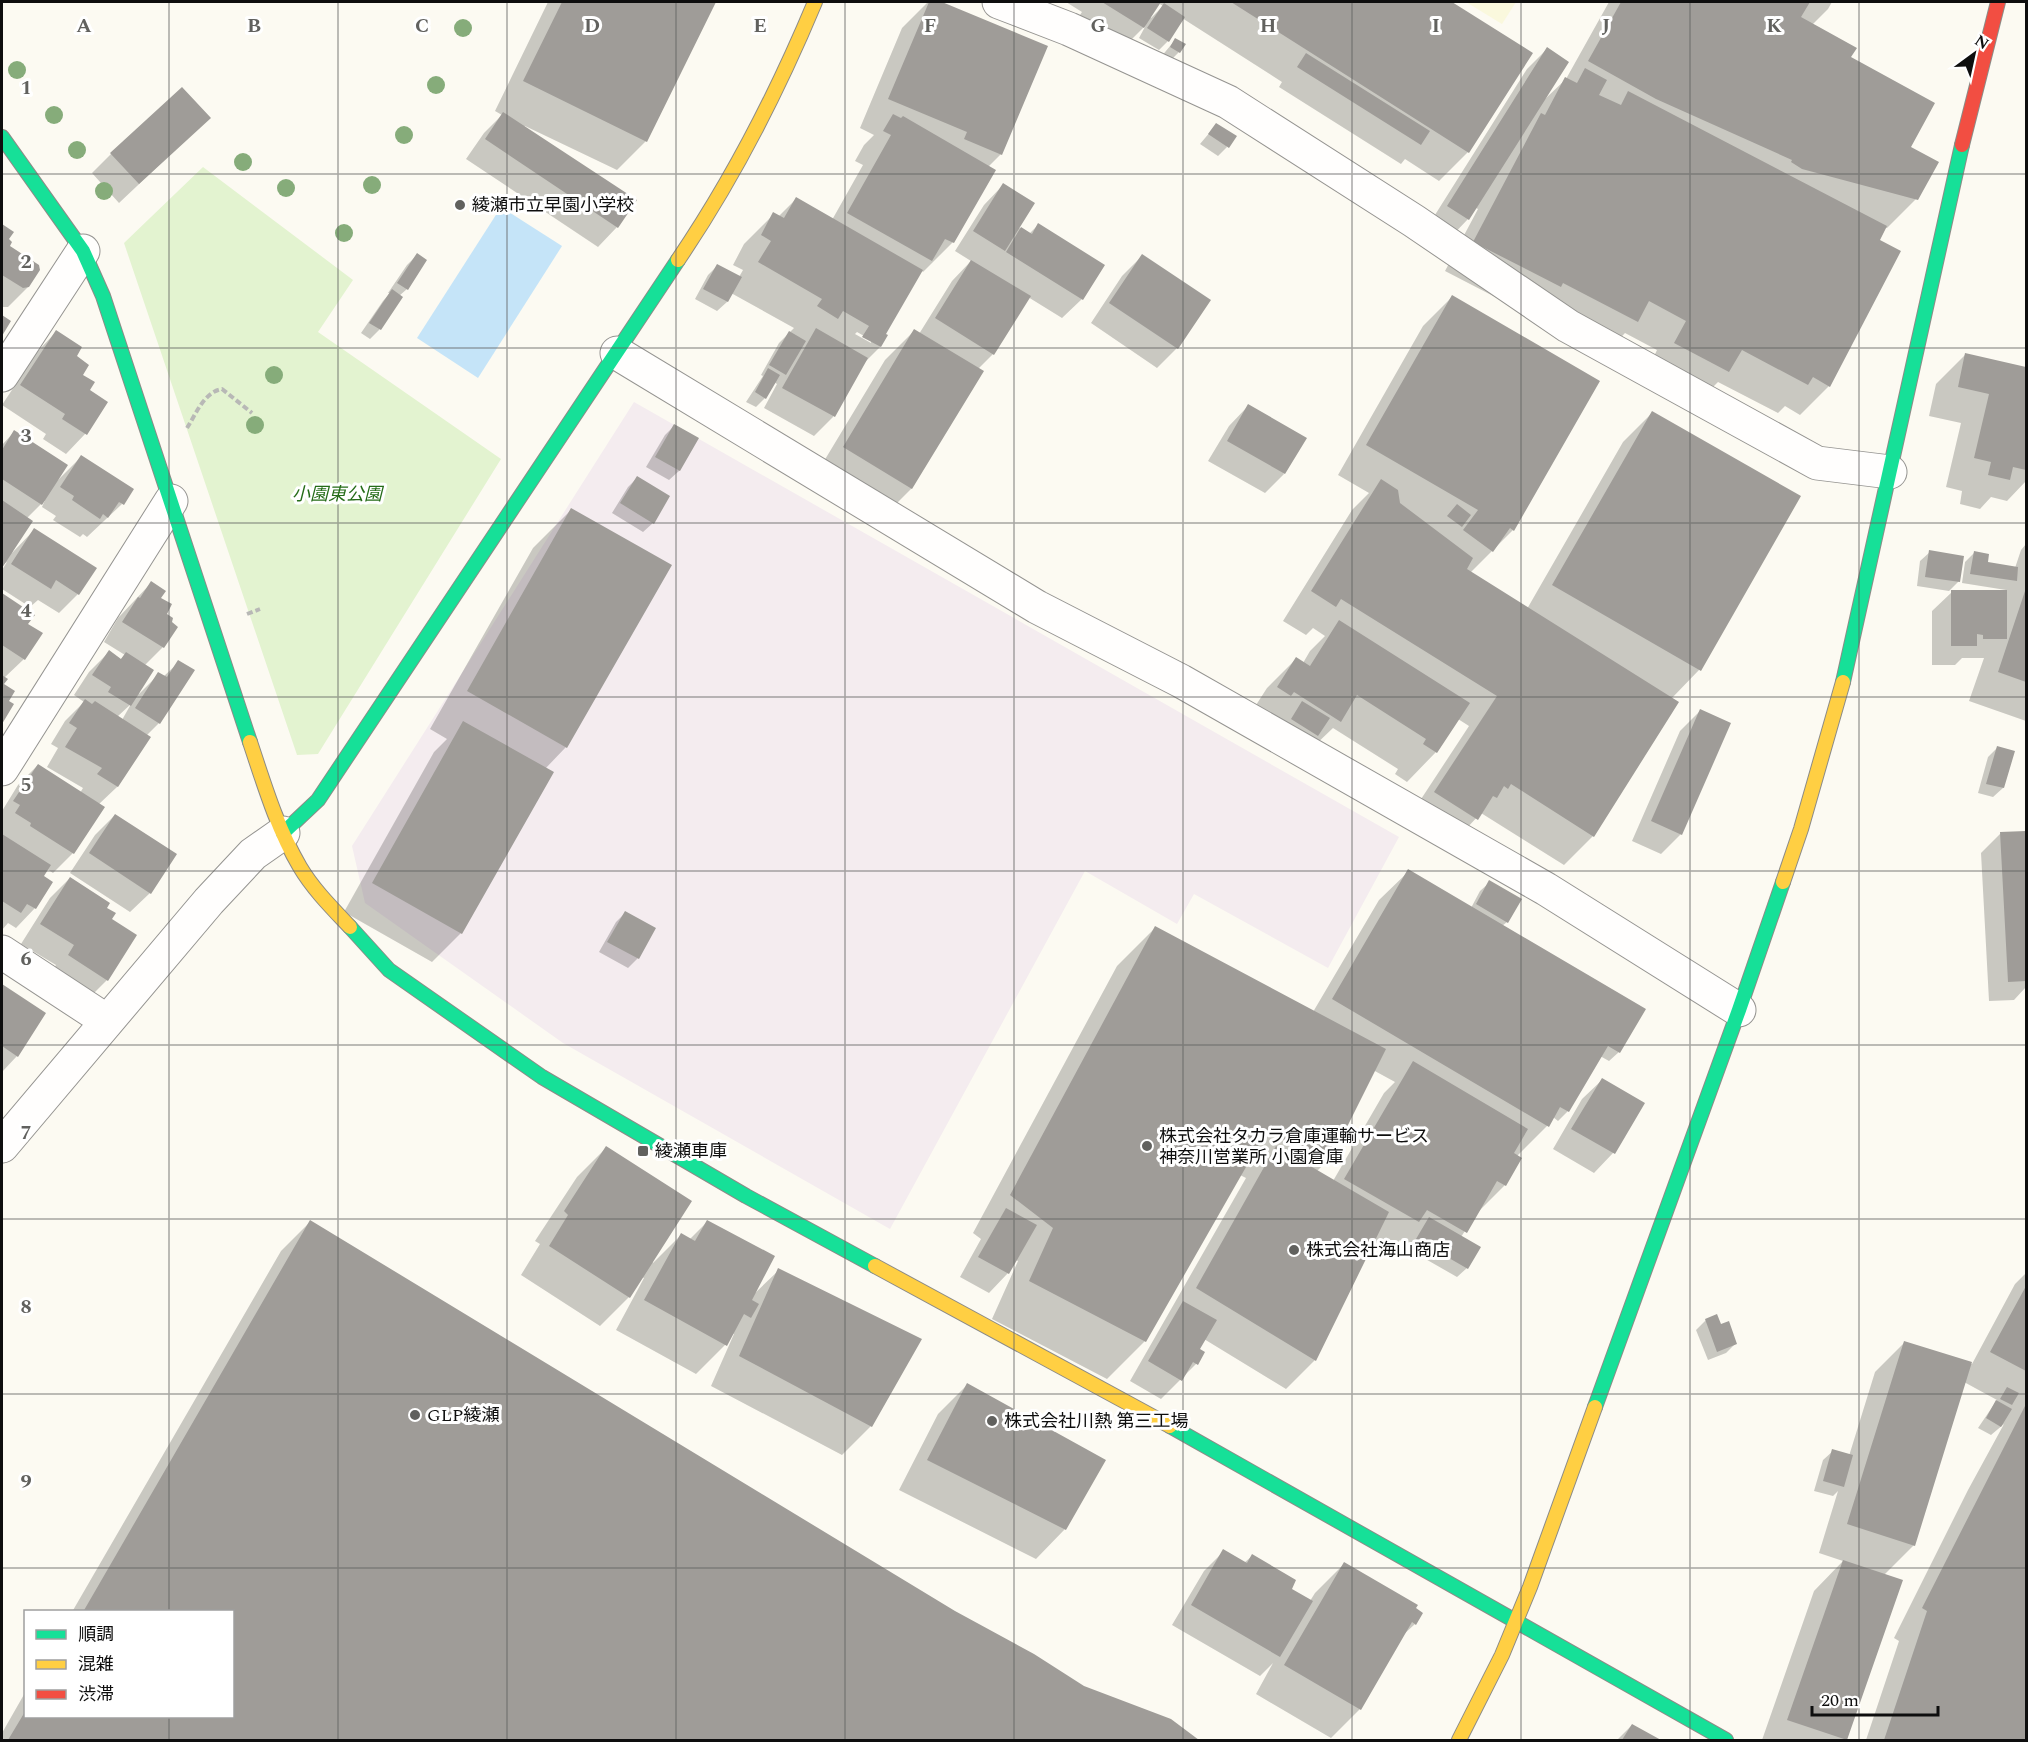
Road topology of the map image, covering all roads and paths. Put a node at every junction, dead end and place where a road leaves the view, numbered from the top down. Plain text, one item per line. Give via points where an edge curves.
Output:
1 (815, 2) edge
2 (999, 2) edge
3 (1998, 2) edge
4 (2, 137) edge
5 (83, 251) junction
6 (617, 353) junction
7 (2, 375) edge
8 (252, 413) dead end
9 (182, 436) dead end
10 (1890, 472) junction
11 (171, 501) junction
12 (2, 769) edge
13 (283, 833) junction
14 (2, 952) edge
15 (1739, 1010) junction
16 (107, 1021) junction
17 (2, 1146) edge
18 (1515, 1623) junction
19 (1460, 1740) edge
20 (1726, 1740) edge

1 - 6 street via 750,143
2 - 10 street via 1069,29 1227,102 1414,220 1568,326 1817,464
3 - 10 street via 1958,159
4 - 5 street
5 - 7 street
5 - 11 street via 103,296
6 - 13 street via 318,800
6 - 15 street via 1037,607 1181,681 1516,872
8 - 9 path via 222,389 214,391
10 - 15 street via 1841,691 1801,829
11 - 12 street
11 - 13 street
13 - 16 street via 253,854
13 - 18 street via 319,894 389,970 542,1077 746,1196 1233,1461
14 - 16 street
15 - 18 street
16 - 17 street
18 - 19 street
18 - 20 street

